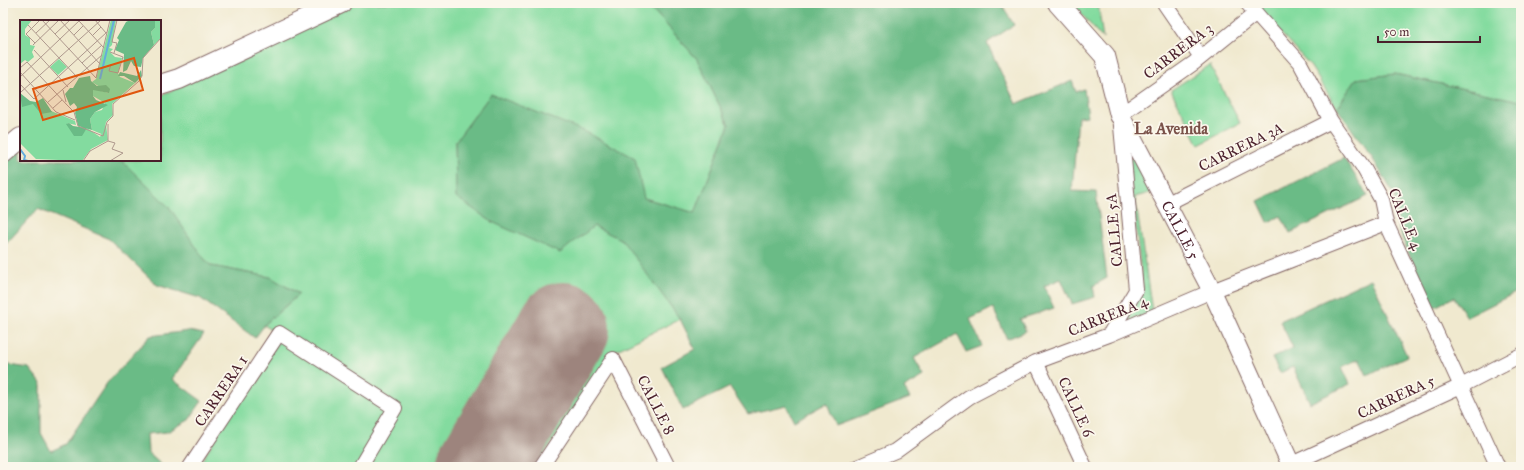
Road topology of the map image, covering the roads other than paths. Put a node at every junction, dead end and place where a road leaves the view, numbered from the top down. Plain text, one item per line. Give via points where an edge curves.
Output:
1 (341, 3) edge
2 (1058, 3) edge
3 (1164, 3) edge
4 (1252, 8) edge
5 (1201, 57) junction
6 (161, 85) edge
7 (1120, 115) junction
8 (1331, 121) junction
9 (20, 139) edge
10 (3, 153) edge
11 (1166, 204) junction
12 (1386, 223) junction
13 (1212, 291) junction
14 (1109, 335) junction
15 (1521, 355) edge
16 (1036, 362) junction
17 (1461, 386) junction
18 (895, 452) junction
19 (866, 465) edge
20 (1289, 466) edge
21 (190, 467) edge
22 (360, 467) edge
23 (541, 467) edge
24 (668, 467) edge
25 (891, 467) edge
26 (1084, 467) edge
27 (1498, 467) edge

1 - 6 main road via 179,79
2 - 7 main road, CALLE 5 via 1104,56
3 - 5 street
4 - 5 street, CARRERA 3
4 - 8 street, CALLE 4 via 1300,63
5 - 7 street, CARRERA 3
7 - 11 street, CALLE 5
7 - 14 street, CALLE 5A via 1136,290
8 - 11 street, CARRERA 3A
8 - 12 street, CALLE 4 via 1381,199
9 - 10 main road
11 - 13 street, CALLE 5
12 - 13 street, CARRERA 4
12 - 17 street, CALLE 4
13 - 14 street, CARRERA 4
13 - 20 street, CALLE 5
14 - 16 street, CARRERA 4
15 - 17 street, CARRERA 5
16 - 18 street, CARRERA 4 via 969,397
16 - 26 street, CALLE 6
17 - 20 street, CARRERA 5
17 - 27 street, CALLE 4
18 - 19 street, CARRERA 4
18 - 25 street
21 - 22 street, CARRERA 1 via 279,333 395,408
23 - 24 street, CALLE 8 via 613,359

